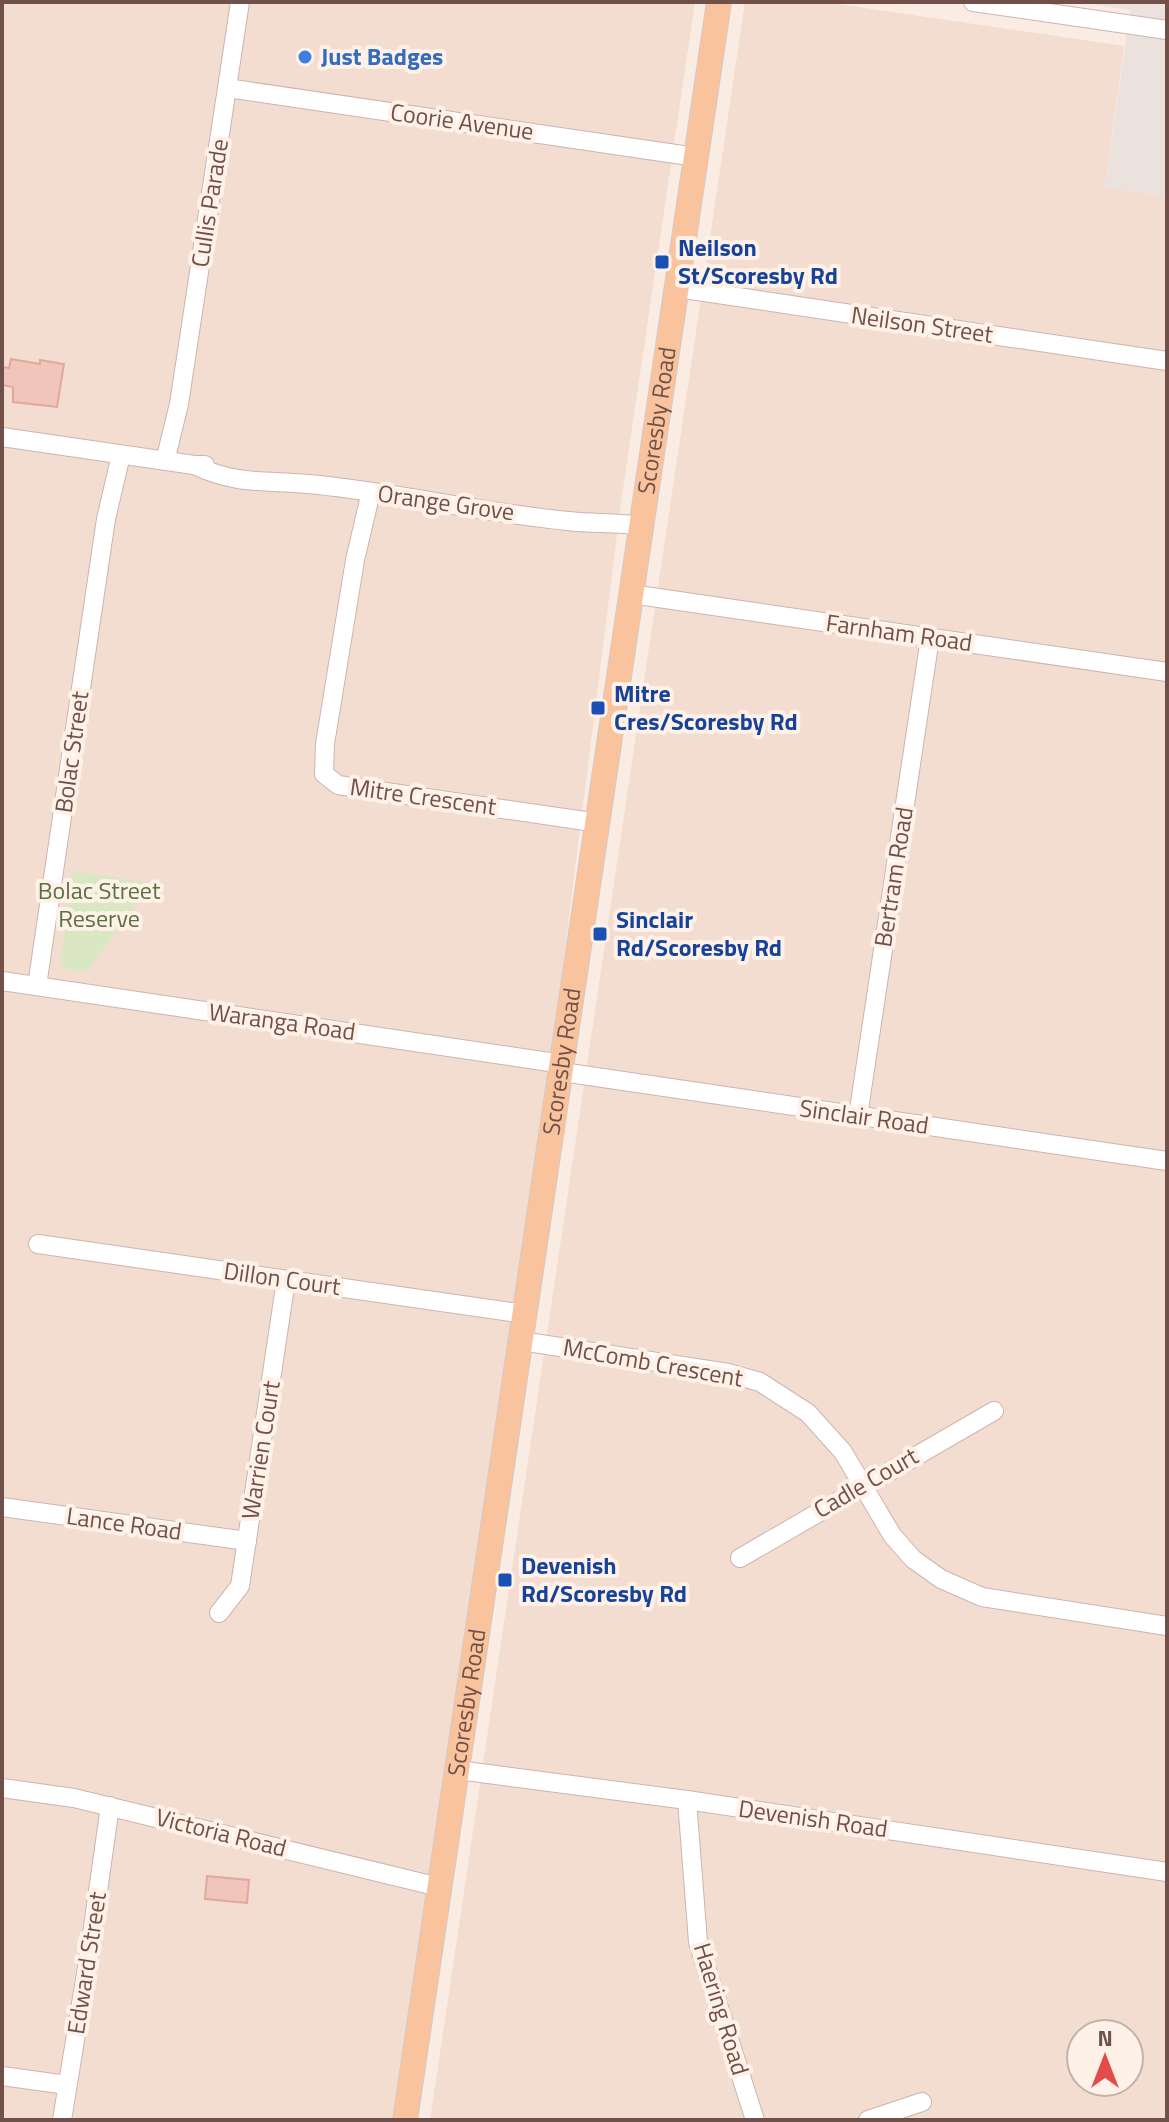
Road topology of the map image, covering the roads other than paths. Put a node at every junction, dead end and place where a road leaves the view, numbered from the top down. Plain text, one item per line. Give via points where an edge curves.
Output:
1 (240, 2) edge
2 (719, 2) edge
3 (973, 2) edge
4 (1167, 30) edge
5 (227, 88) junction
6 (696, 157) junction
7 (677, 288) junction
8 (1167, 361) edge
9 (2, 437) edge
10 (116, 454) junction
11 (178, 463) junction
12 (366, 491) junction
13 (641, 533) junction
14 (631, 594) junction
15 (930, 638) junction
16 (1167, 672) edge
17 (599, 823) junction
18 (2, 981) edge
19 (37, 986) junction
20 (562, 1068) junction
21 (858, 1116) junction
22 (1167, 1158) edge
23 (38, 1244) dead end
24 (286, 1280) junction
25 (525, 1314) junction
26 (521, 1341) junction
27 (994, 1411) dead end
28 (861, 1486) junction
29 (2, 1507) edge
30 (247, 1541) junction
31 (740, 1558) dead end
32 (219, 1613) dead end
33 (1167, 1626) edge
34 (458, 1770) junction
35 (2, 1788) edge
36 (687, 1800) junction
37 (110, 1806) junction
38 (1167, 1872) edge
39 (439, 1887) junction
40 (2, 2076) edge
41 (67, 2085) junction
42 (922, 2102) dead end
43 (62, 2120) edge
44 (405, 2120) edge
45 (755, 2120) edge
46 (868, 2120) edge

1 - 5 street, Cullis Parade
2 - 6 main road, Scoresby Road
3 - 4 street
5 - 6 street, Coorie Avenue
5 - 11 street, Cullis Parade via 179,404
6 - 7 main road, Scoresby Road
7 - 8 street, Neilson Street
7 - 13 main road, Scoresby Road
9 - 10 street, Orange Grove
10 - 11 street, Orange Grove
10 - 19 street, Bolac Street
11 - 12 street, Orange Grove via 248,482
12 - 13 street, Orange Grove
12 - 17 street, Mitre Crescent via 324,774 338,785
13 - 14 main road, Scoresby Road
14 - 15 street, Farnham Road
14 - 17 main road, Scoresby Road
15 - 16 street, Farnham Road
15 - 21 street, Bertram Road
17 - 20 main road, Scoresby Road
18 - 19 street, Waranga Road
19 - 20 street, Waranga Road
20 - 21 street, Sinclair Road
20 - 25 main road, Scoresby Road
21 - 22 street, Sinclair Road
23 - 24 street, Dillon Court
24 - 25 street, Dillon Court
24 - 30 street, Warrien Court
25 - 26 main road, Scoresby Road
26 - 28 street, McComb Crescent via 760,1382 824,1428
26 - 34 main road, Scoresby Road
27 - 28 street, Cadle Court
28 - 31 street, Cadle Court
28 - 33 street, McComb Crescent via 913,1559 960,1589
29 - 30 street, Lance Road
30 - 32 street, Warrien Court via 240,1586
34 - 36 street, Devenish Road
34 - 39 main road, Scoresby Road
35 - 37 street, Victoria Road
36 - 38 street, Devenish Road
36 - 45 street, Haering Road via 698,1942
37 - 39 street, Victoria Road
37 - 41 street, Edward Street
39 - 44 main road, Scoresby Road
40 - 41 street
41 - 43 street, Edward Street
42 - 46 street

